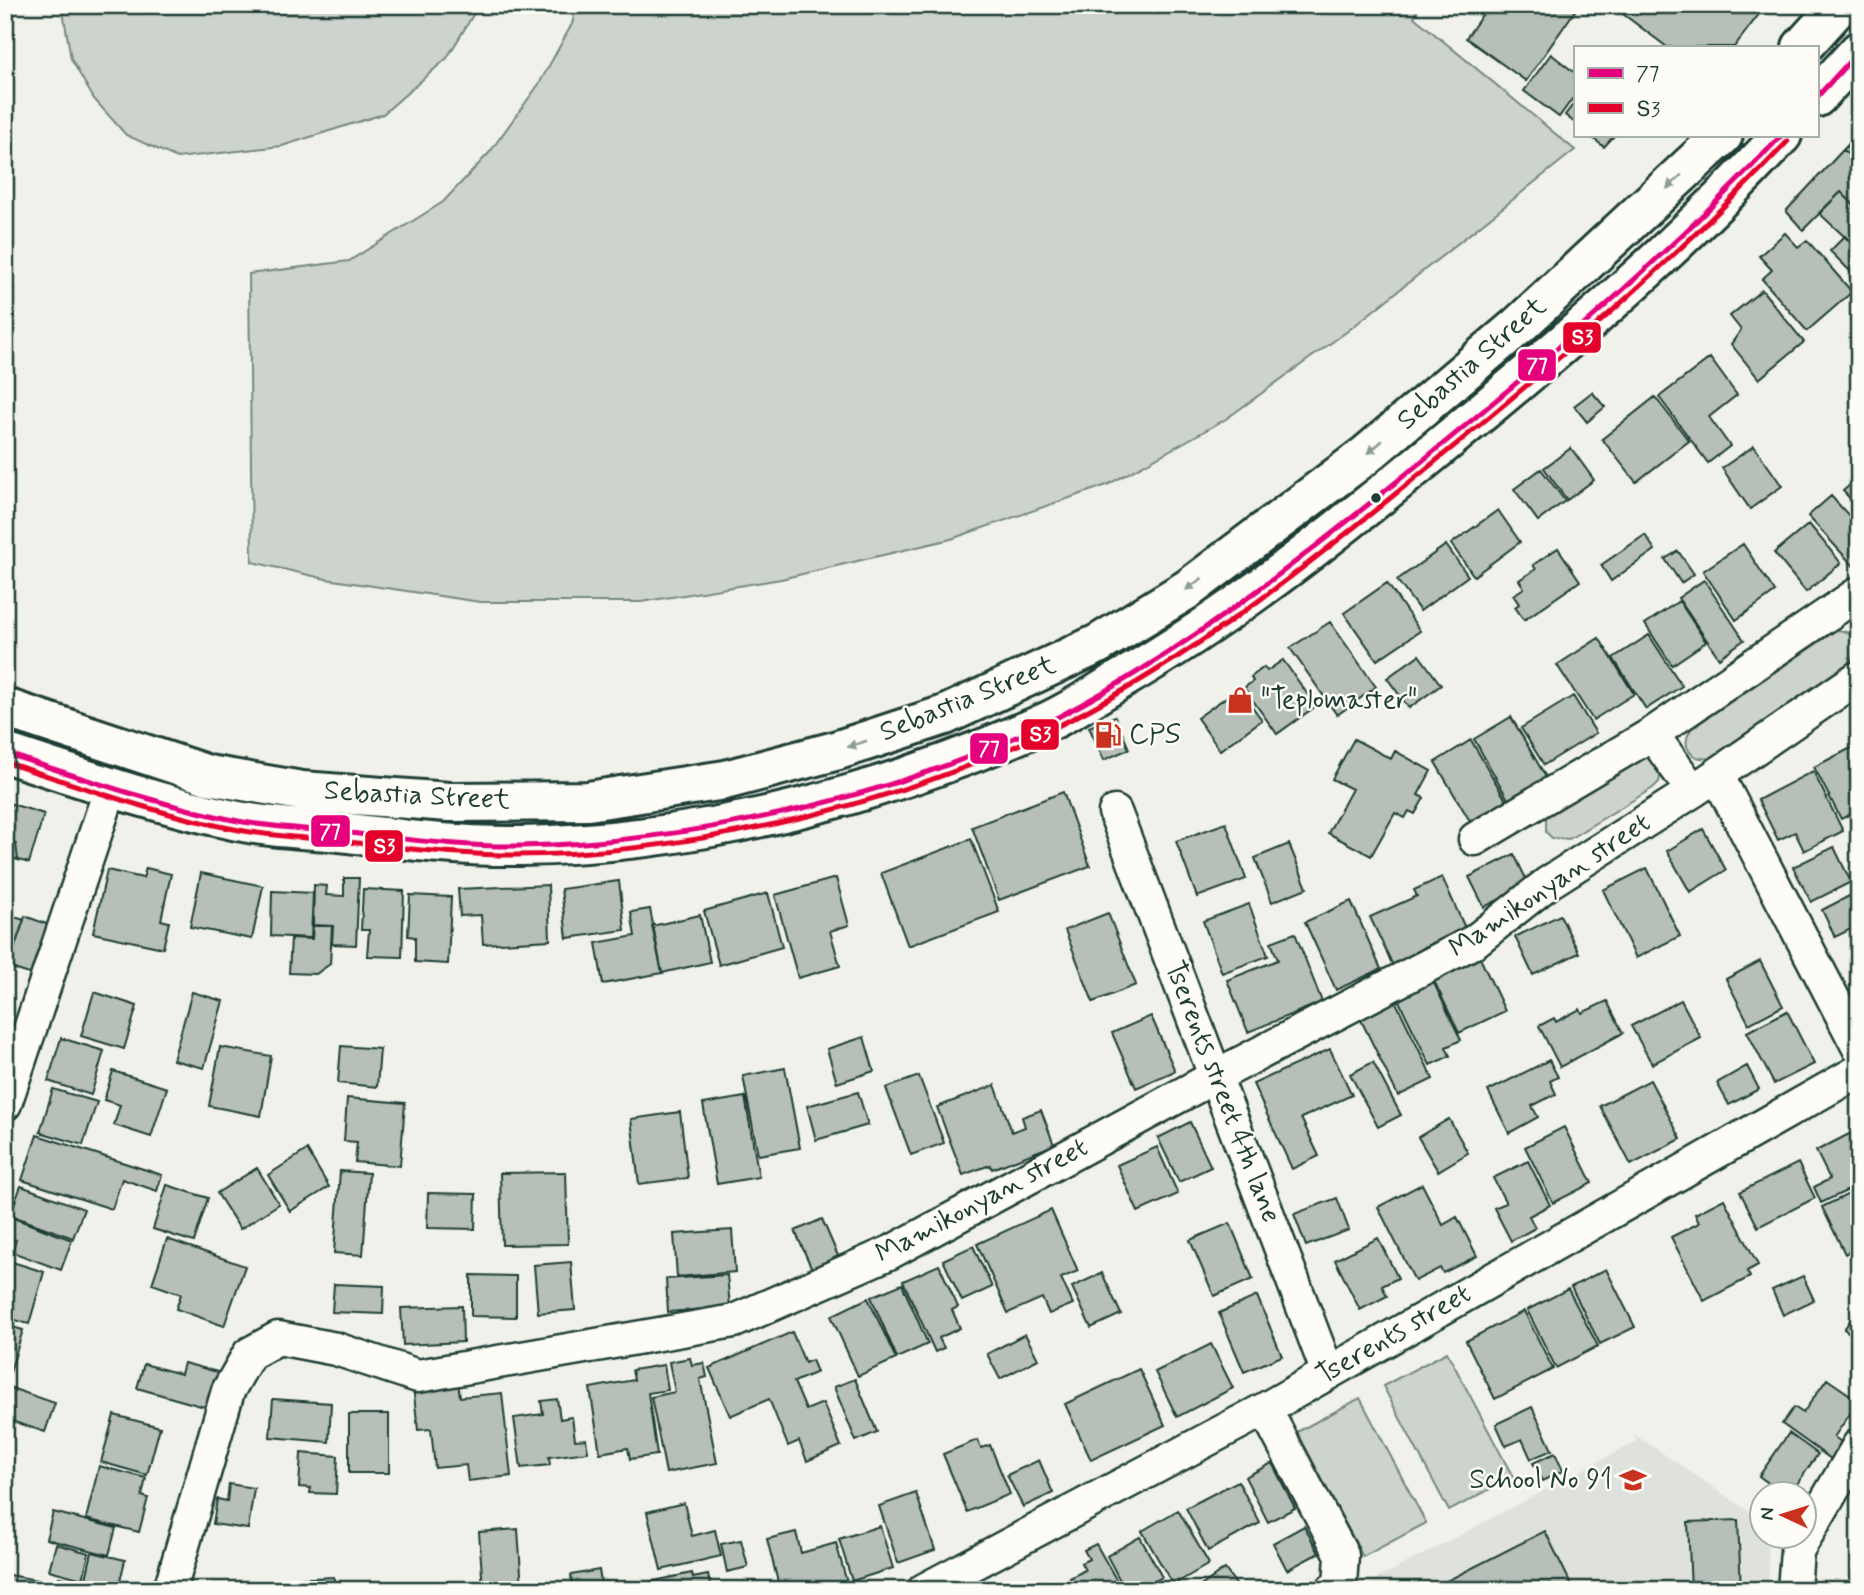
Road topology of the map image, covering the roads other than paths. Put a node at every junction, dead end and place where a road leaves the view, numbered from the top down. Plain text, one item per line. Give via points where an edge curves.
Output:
1 (1840, 5) edge
2 (1803, 46) edge
3 (1859, 51) edge
4 (1818, 96) edge
5 (1722, 136) edge
6 (1781, 136) edge
7 (1858, 595) edge
8 (1859, 677) edge
9 (5, 708) edge
10 (1652, 734) junction
11 (5, 753) edge
12 (1705, 783) junction
13 (111, 787) junction
14 (1115, 812) dead end
15 (1475, 839) dead end
16 (1859, 1048) edge
17 (1859, 1070) edge
18 (1216, 1076) junction
19 (5, 1104) edge
20 (1328, 1373) junction
21 (1265, 1409) junction
22 (1859, 1445) edge
23 (170, 1590) edge
24 (924, 1590) edge
25 (1332, 1590) edge
26 (1794, 1590) edge

1 - 2 main road
3 - 4 main road
5 -> 9 main road, Sebastia Street via 1498,343 1366,455 1188,589 1098,644 945,716 725,780 588,801 449,802 302,791 208,775
6 - 13 main road, Sebastia Street via 1723,199 1542,363 1330,537 1186,642 1130,675 1051,720 927,770 785,812 709,827 627,840 518,846 398,839 233,821
7 - 10 street
8 - 12 street, Mamikonyan street
10 - 12 street
10 - 15 street
11 - 13 main road, Sebastia Street
12 - 16 street
12 - 18 street, Mamikonyan street via 1548,883 1475,941
13 - 19 street
14 - 18 street, Tserents street 4th lane
17 - 20 street, Tserents street
18 - 20 street, Tserents street 4th lane
18 - 23 street, Mamikonyan street via 891,1252 734,1321 418,1376 336,1349 278,1338 249,1354 228,1391
20 - 21 street, Tserents street
21 - 24 street, Tserents street
21 - 25 street via 1342,1555 1340,1585
22 - 26 street via 1797,1551

